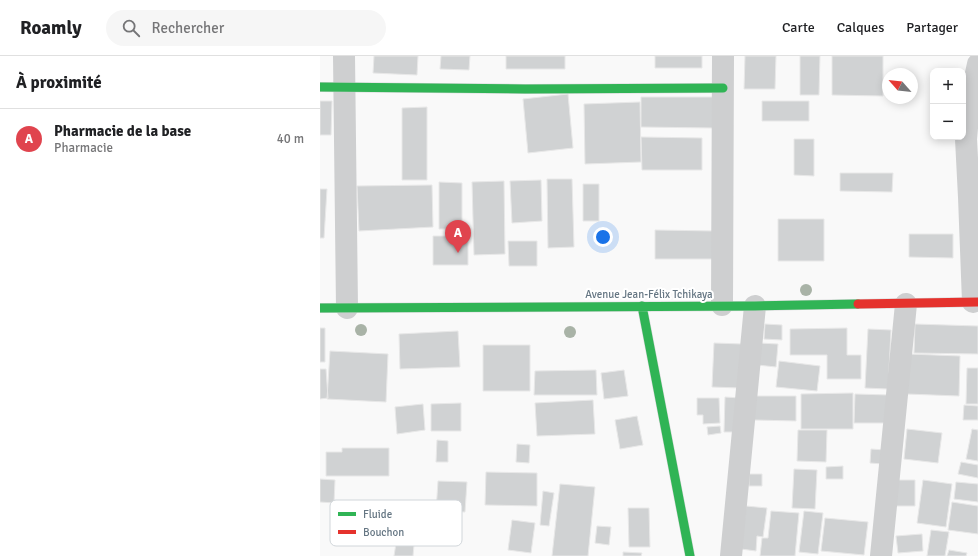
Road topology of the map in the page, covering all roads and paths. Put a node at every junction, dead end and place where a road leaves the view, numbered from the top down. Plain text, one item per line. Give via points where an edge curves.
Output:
1 (344, 56) edge
2 (723, 56) edge
3 (978, 64) edge
4 (320, 86) edge
5 (344, 87) junction
6 (723, 88) junction
7 (976, 302) edge
8 (906, 304) junction
9 (642, 306) junction
10 (722, 306) junction
11 (755, 306) junction
12 (320, 308) edge
13 (347, 308) junction
14 (690, 556) edge
15 (731, 556) edge
16 (881, 556) edge

1 - 5 street
2 - 6 street
3 - 7 street via 969,105 966,139
4 - 5 street
5 - 6 street
5 - 13 street
6 - 10 street
7 - 8 street, Avenue Jean-Félix Tchikaya
8 - 11 street, Avenue Jean-Félix Tchikaya
8 - 16 street
9 - 10 street, Avenue Jean-Félix Tchikaya
9 - 13 street, Avenue Jean-Félix Tchikaya
9 - 14 street
10 - 11 street, Avenue Jean-Félix Tchikaya
11 - 15 street
12 - 13 street, Avenue Jean-Félix Tchikaya

